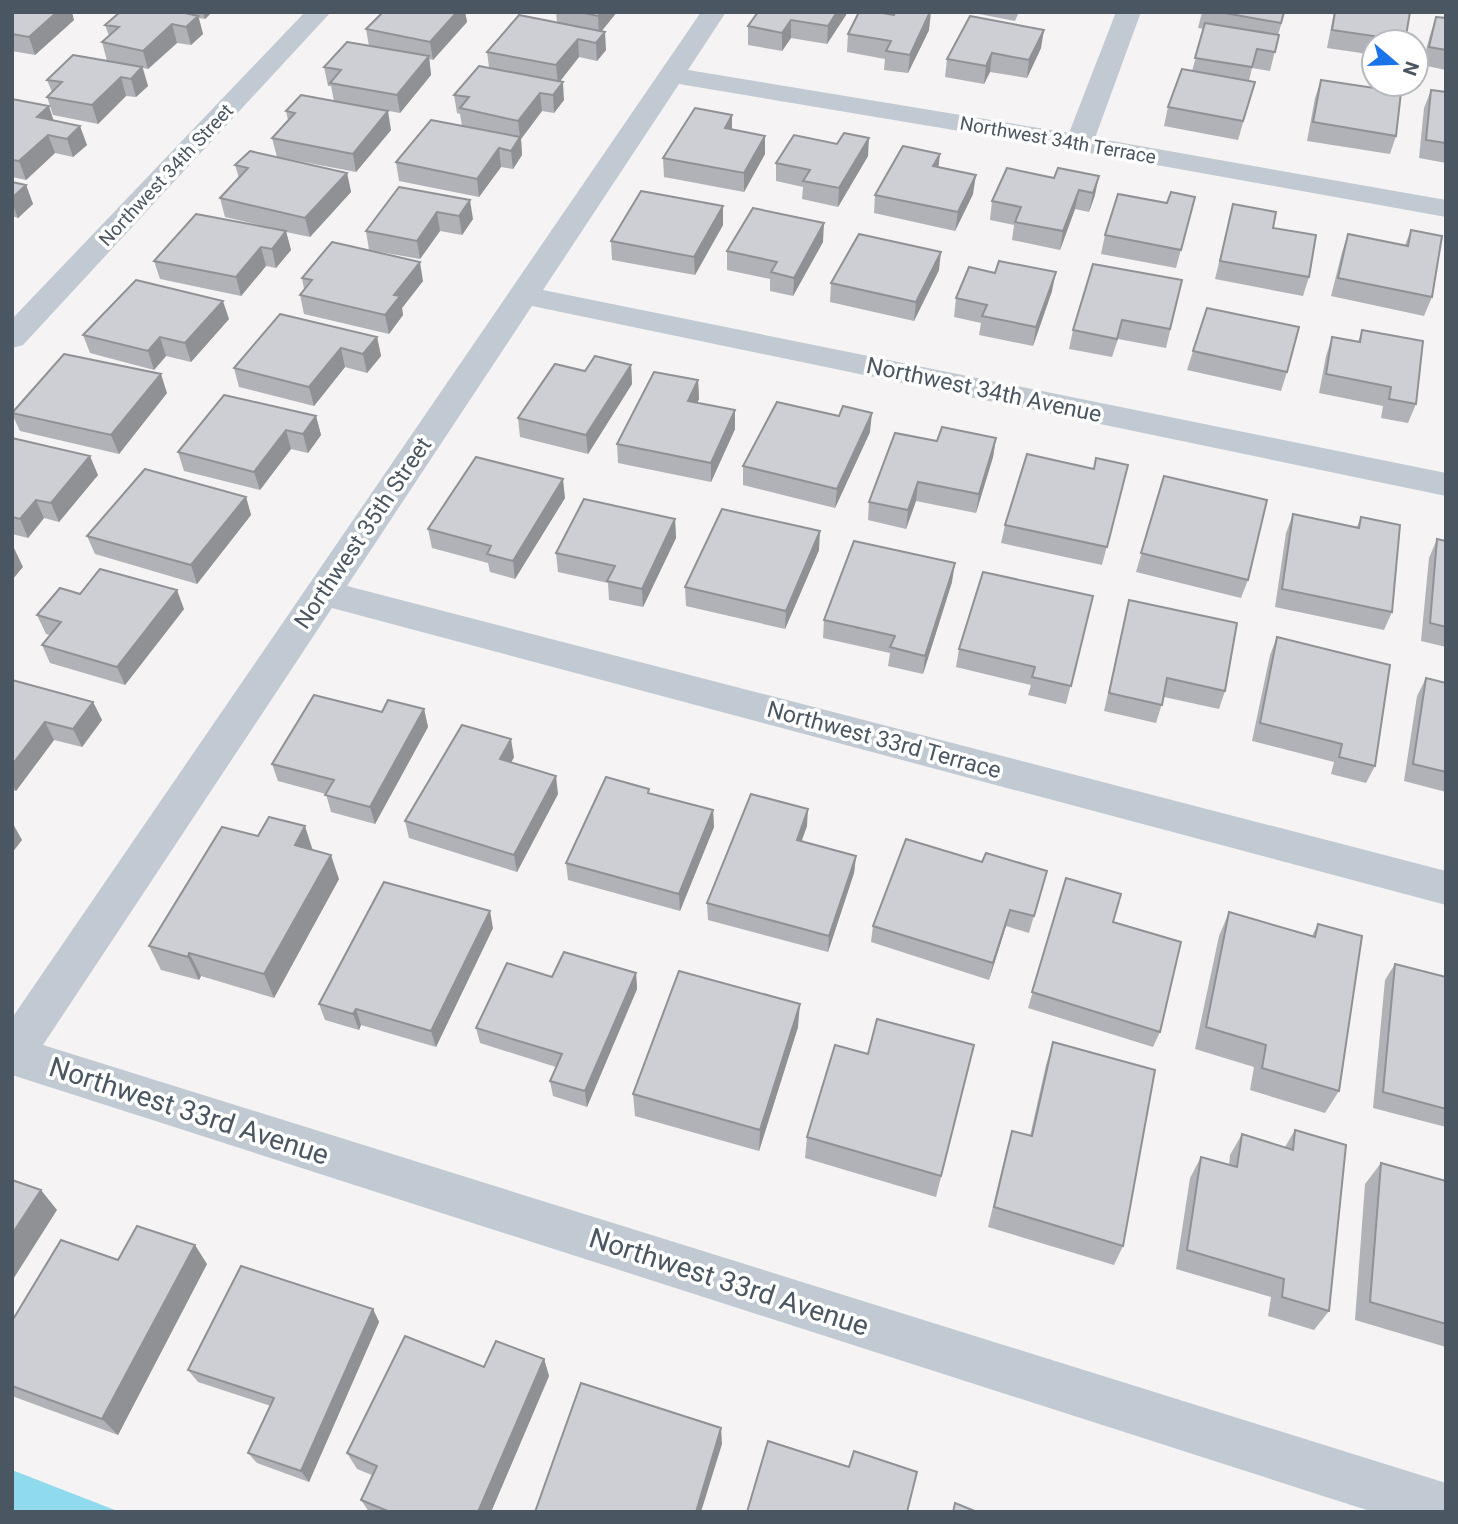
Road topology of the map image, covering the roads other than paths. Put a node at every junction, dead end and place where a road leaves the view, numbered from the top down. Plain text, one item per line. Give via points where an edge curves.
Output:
1 (319, 12) edge
2 (714, 12) edge
3 (1129, 12) edge
4 (671, 75) junction
5 (1079, 143) junction
6 (1446, 209) edge
7 (523, 295) junction
8 (12, 338) edge
9 (1446, 485) edge
10 (323, 593) junction
11 (1446, 888) edge
12 (12, 1055) edge
13 (1446, 1509) edge

1 - 8 street, Northwest 34th Street
2 - 4 street, Northwest 35th Street
3 - 5 street
4 - 5 street, Northwest 34th Terrace
4 - 7 street, Northwest 35th Street
5 - 6 street, Northwest 34th Terrace
7 - 9 street, Northwest 34th Avenue
7 - 10 street, Northwest 35th Street
10 - 11 street, Northwest 33rd Terrace
10 - 12 street, Northwest 35th Street
12 - 13 street, Northwest 33rd Avenue

